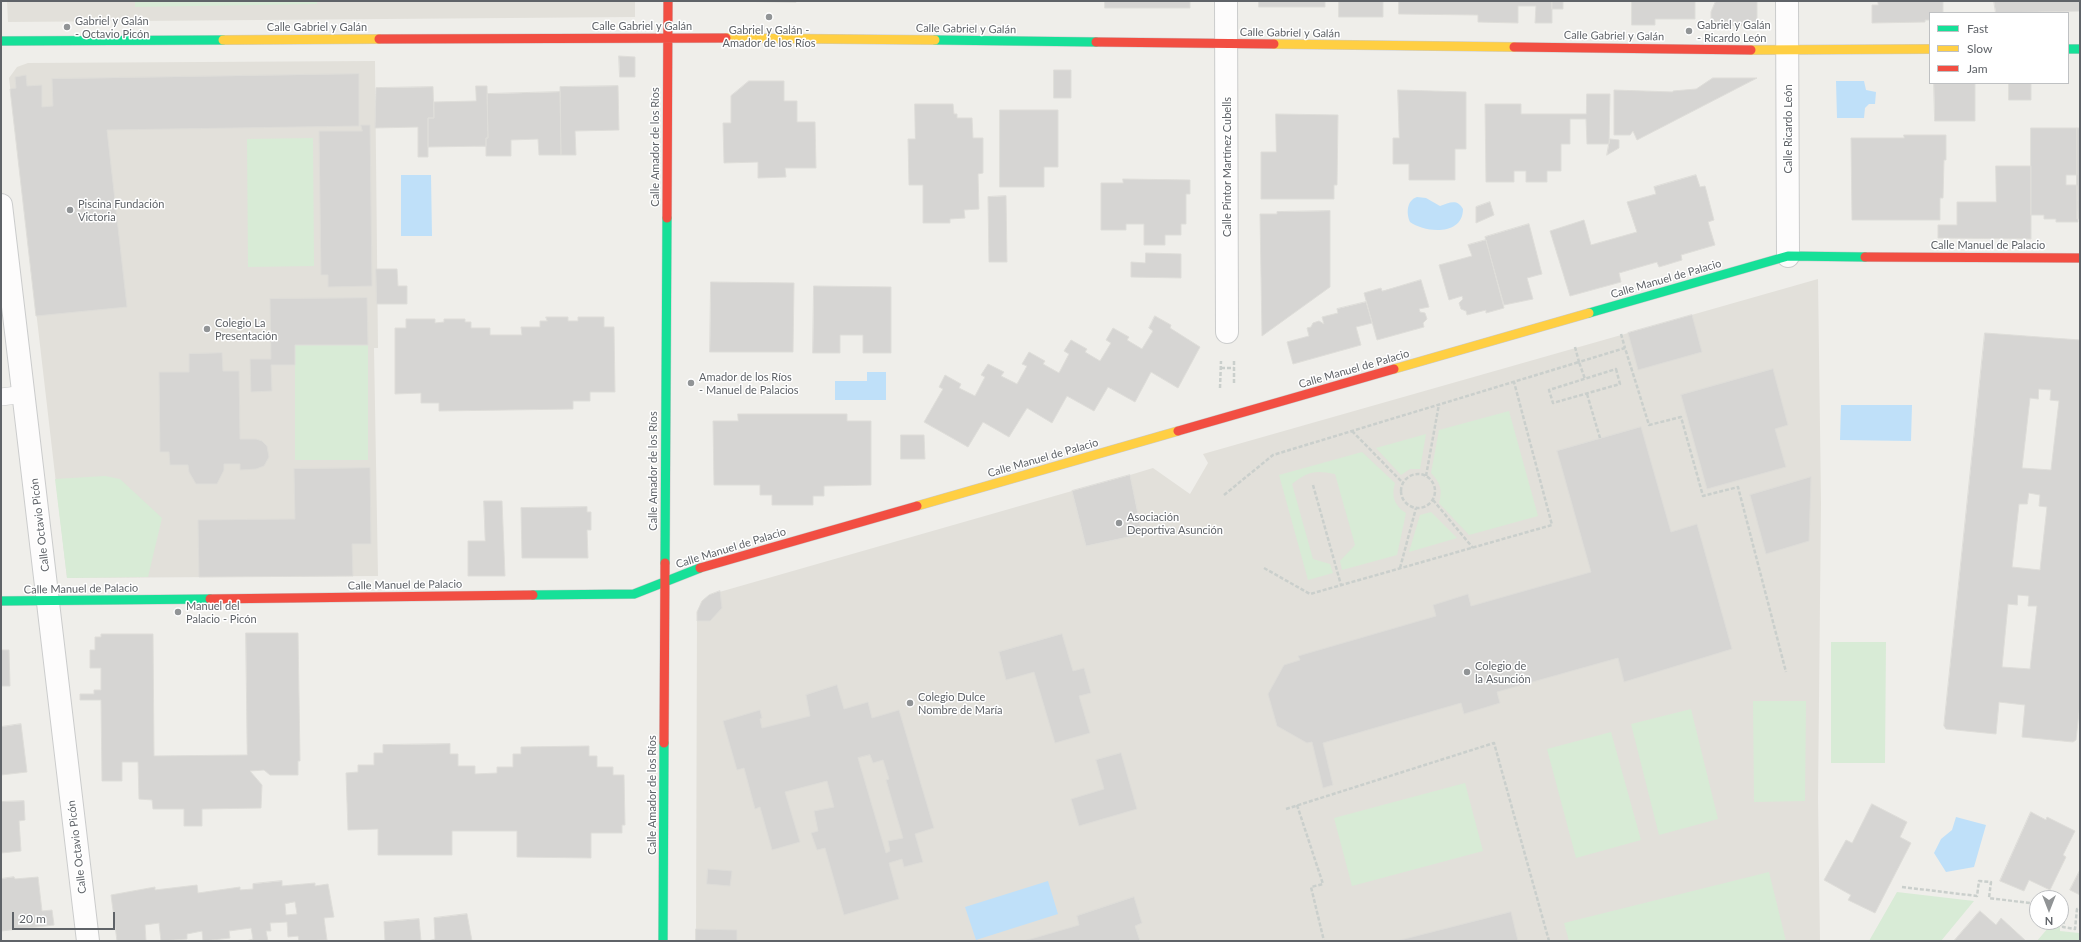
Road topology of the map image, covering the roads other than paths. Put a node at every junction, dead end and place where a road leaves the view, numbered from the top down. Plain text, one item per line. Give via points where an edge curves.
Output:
1 (668, 1) edge
2 (1226, 1) edge
3 (1788, 1) edge
4 (668, 37) junction
5 (1, 41) edge
6 (1227, 44) junction
7 (1929, 49) edge
8 (2069, 49) edge
9 (2080, 49) edge
10 (1788, 50) junction
11 (1, 204) edge
12 (1788, 256) junction
13 (2080, 258) edge
14 (1227, 332) dead end
15 (24, 394) junction
16 (1, 397) edge
17 (665, 581) junction
18 (1, 601) edge
19 (48, 601) junction
20 (88, 941) edge
21 (663, 941) edge

1 - 4 street, Calle Amador de los Ríos
2 - 6 street, Calle Pintor Martínez Cubells
3 - 10 street, Calle Ricardo León
4 - 5 street, Calle Gabriel y Galán
4 - 6 street, Calle Gabriel y Galán
4 - 17 street, Calle Amador de los Ríos
6 - 10 street, Calle Gabriel y Galán
6 - 14 street, Calle Pintor Martínez Cubells
7 - 10 street, Calle Gabriel y Galán
8 - 9 street
10 - 12 street, Calle Ricardo León
11 - 15 street, Calle Octavio Picón
12 - 13 street, Calle Manuel de Palacio
12 - 17 street, Calle Manuel de Palacio via 701,568
15 - 16 lane
15 - 19 street, Calle Octavio Picón
17 - 19 street, Calle Manuel de Palacio via 634,594
17 - 21 street, Calle Amador de los Ríos
18 - 19 street, Calle Manuel de Palacio
19 - 20 street, Calle Octavio Picón

